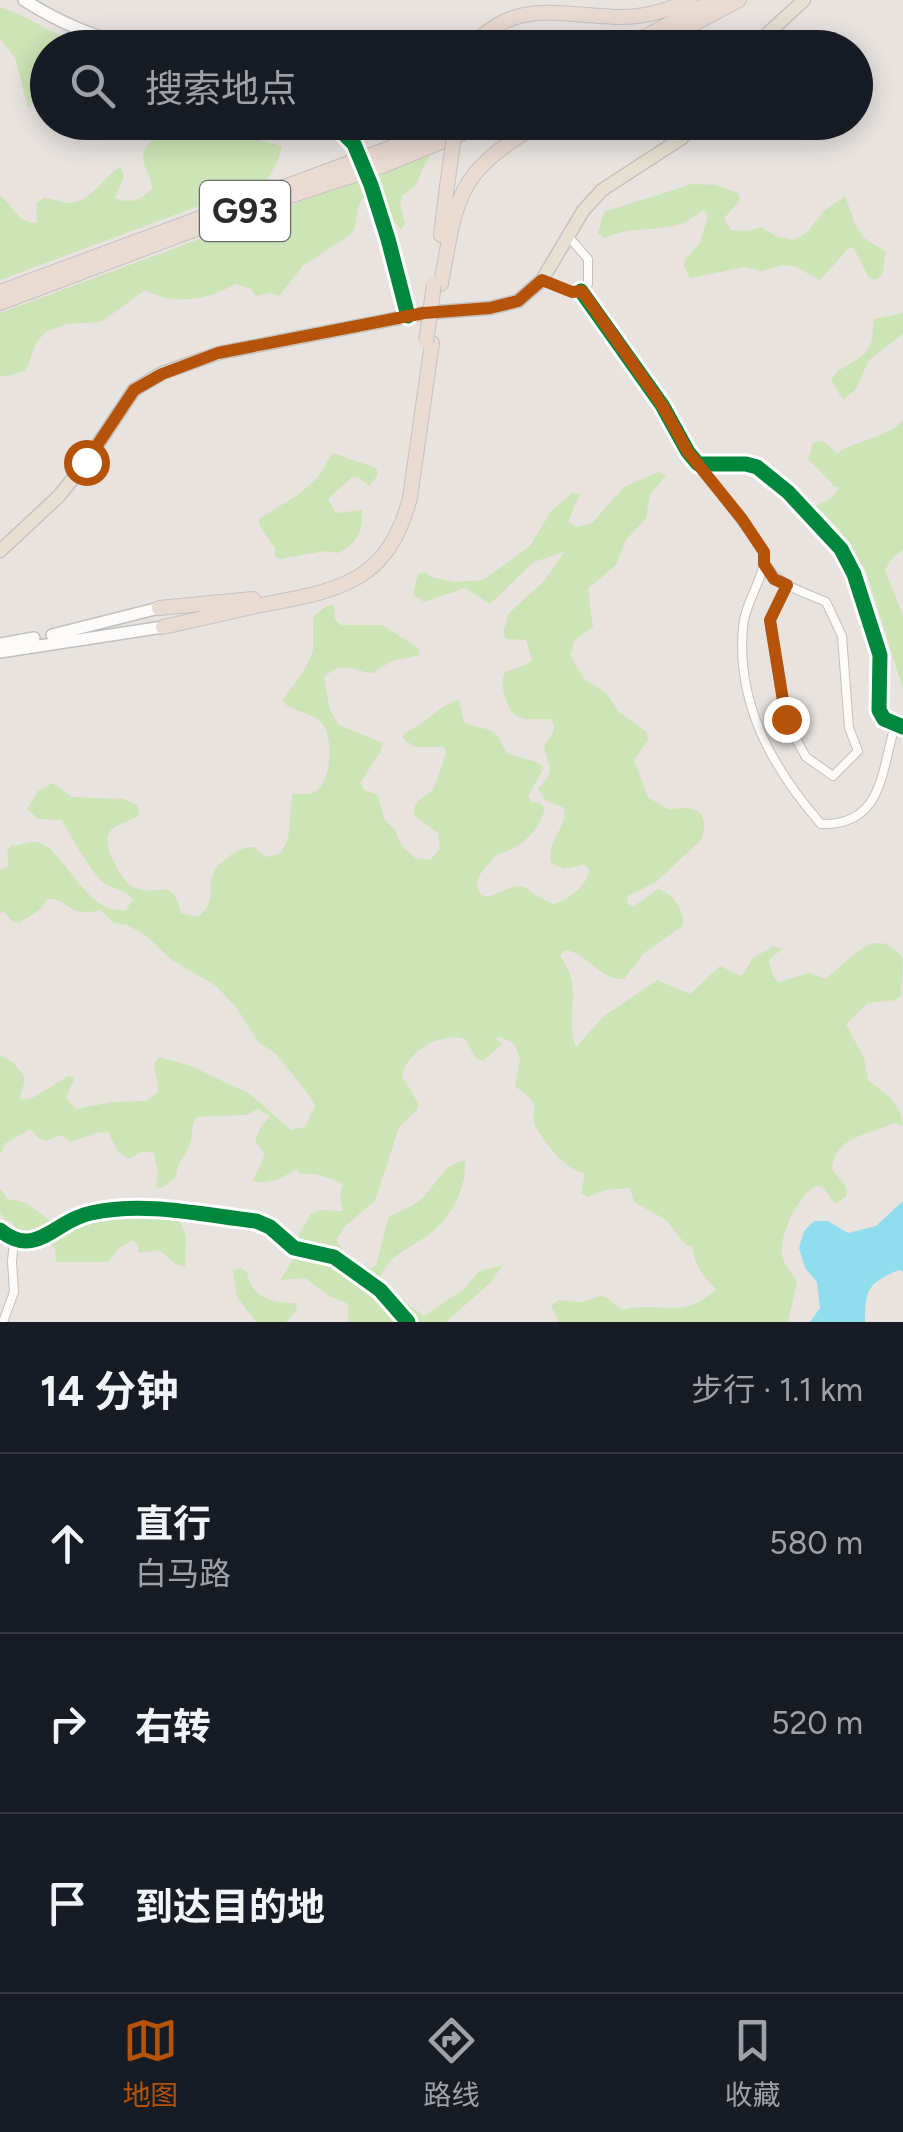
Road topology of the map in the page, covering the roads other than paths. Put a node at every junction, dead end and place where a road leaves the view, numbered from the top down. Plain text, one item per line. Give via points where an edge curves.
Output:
1 (24, 0) edge
2 (690, 0) edge
3 (715, 0) edge
4 (741, 0) edge
5 (804, 0) edge
6 (78, 30) edge
7 (485, 30) edge
8 (658, 30) edge
9 (683, 30) edge
10 (694, 30) edge
11 (772, 30) edge
12 (348, 140) edge
13 (416, 140) edge
14 (446, 140) edge
15 (455, 140) edge
16 (512, 140) edge
17 (679, 140) edge
18 (568, 236) junction
19 (542, 280) junction
20 (438, 284) junction
21 (582, 291) junction
22 (0, 292) edge
23 (0, 303) edge
24 (408, 316) junction
25 (429, 342) junction
26 (698, 464) junction
27 (0, 551) edge
28 (764, 564) junction
29 (787, 585) junction
30 (160, 608) joint
31 (163, 627) joint
32 (0, 644) edge
33 (0, 652) edge
34 (899, 726) edge
35 (0, 1230) edge
36 (14, 1242) junction
37 (3, 1322) edge
38 (408, 1322) edge

1 - 6 street
2 - 7 highway via 618,18 521,6 497,15
3 - 8 highway
4 - 9 highway
4 - 10 highway
5 - 11 main road
12 - 24 street, bridge via 371,186
13 - 22 highway, G93
14 - 23 highway, G93
15 - 20 highway, bridge
16 - 20 highway via 475,170 460,194
17 - 18 main road via 602,190
18 - 19 main road
18 - 21 street via 588,259
19 - 21 street
19 - 24 main road via 518,301
20 - 25 highway, bridge
21 - 26 street
24 - 27 main road via 218,353 134,390 59,496
25 - 30 highway via 398,520 374,558 356,574 307,590
25 - 31 highway via 410,498 379,564 332,591
26 - 28 street via 750,530
26 - 34 street via 757,467 841,548 880,655 879,710
28 - 29 street
28 - 34 street via 743,623 743,677 766,750 820,824 843,825 865,810 883,783
29 - 29 street via 826,602 842,636 849,728 858,751 833,776 806,757 786,719 770,620
30 - 32 street
31 - 33 street
35 - 36 street
36 - 37 street via 14,1292
36 - 38 street via 33,1241 77,1216 120,1209 256,1222 294,1248 342,1262

